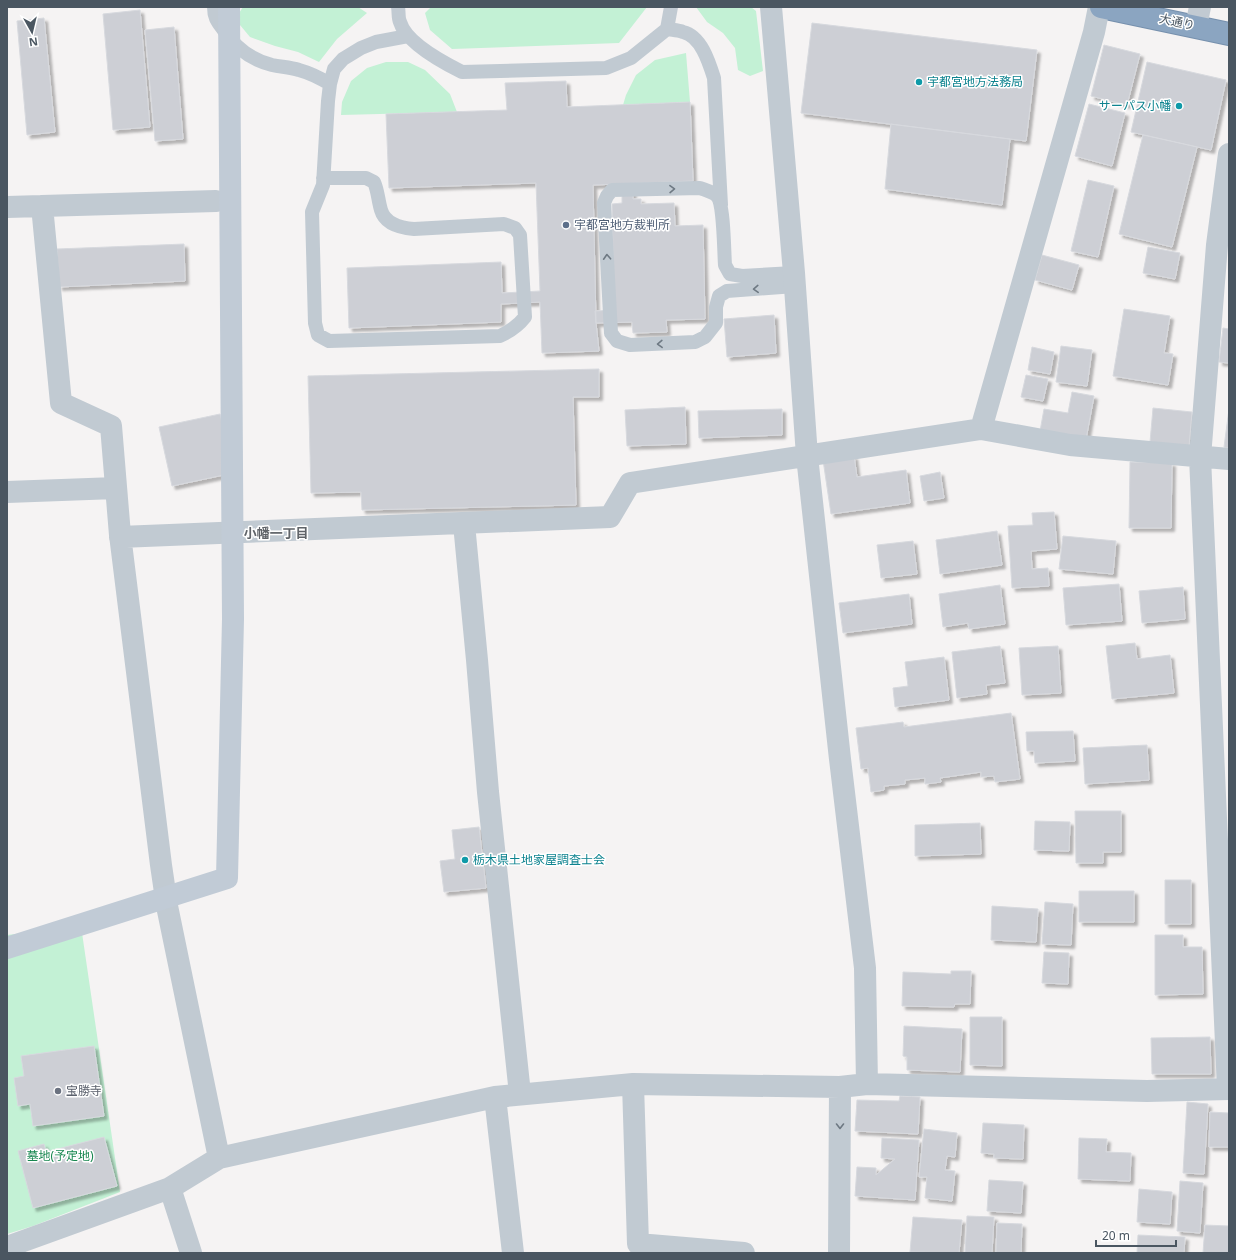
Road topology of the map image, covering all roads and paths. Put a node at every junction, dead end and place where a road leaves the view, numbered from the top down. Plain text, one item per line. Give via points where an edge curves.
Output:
1 (214, 7) edge
2 (229, 7) edge
3 (398, 7) edge
4 (671, 7) edge
5 (770, 7) edge
6 (1100, 7) edge
7 (1198, 17) edge
8 (667, 29) junction
9 (1229, 34) edge
10 (408, 36) junction
11 (330, 84) junction
12 (1229, 154) edge
13 (323, 178) junction
14 (216, 201) dead end
15 (42, 206) junction
16 (7, 207) edge
17 (721, 207) junction
18 (794, 280) junction
19 (981, 429) junction
20 (807, 456) junction
21 (1200, 457) junction
22 (1229, 459) edge
23 (116, 488) junction
24 (7, 492) edge
25 (464, 524) junction
26 (120, 537) junction
27 (1222, 798) edge
28 (7, 948) edge
29 (633, 1084) junction
30 (867, 1084) junction
31 (840, 1087) junction
32 (1228, 1089) edge
33 (520, 1094) junction
34 (495, 1097) junction
35 (219, 1158) junction
36 (170, 1188) junction
37 (7, 1247) edge
38 (191, 1253) edge
39 (513, 1253) edge
40 (744, 1253) edge
41 (839, 1253) edge

1 - 11 lane via 214,16 232,42 242,51 271,65 298,69
2 - 28 street via 233,619 227,878
3 - 10 lane via 400,23
4 - 8 lane
5 - 18 street
6 - 7 highway, 大通り
6 - 19 street
7 - 9 highway, 大通り
8 - 10 lane via 631,58 606,68 462,72 421,48
8 - 17 lane via 684,32 696,40 709,62 714,78
10 - 11 lane via 376,42 343,59 334,69
11 - 13 lane
12 - 21 street via 1217,245
13 - 13 lane via 323,185 312,212 315,323 318,335 329,341 500,336 518,326 525,317 520,235 515,228 504,224 402,228 390,222 381,212 374,182 366,178
14 - 15 street
15 - 16 street
15 - 23 street via 61,403 111,426
17 - 18 lane via 725,265 730,274
18 -> 17 lane via 727,291 718,296 716,323 705,337 695,342 630,345 617,341 611,333 604,203 607,196 612,190 700,188 717,196
18 - 20 street
19 - 20 street
19 - 21 street via 1070,445
20 - 25 street via 630,483 610,517
20 - 30 street via 865,968
21 - 22 street
21 - 27 street
23 - 24 street
23 - 26 street
25 - 26 street
25 - 33 street via 488,792
26 - 35 street via 167,906
27 - 32 street
29 - 31 street
29 - 33 street
29 - 40 street via 638,1244
30 - 31 street
30 - 32 street via 1147,1091
31 -> 41 street
33 - 34 street
34 - 35 street
34 - 39 street
35 - 36 street
36 - 37 street
36 - 38 street

